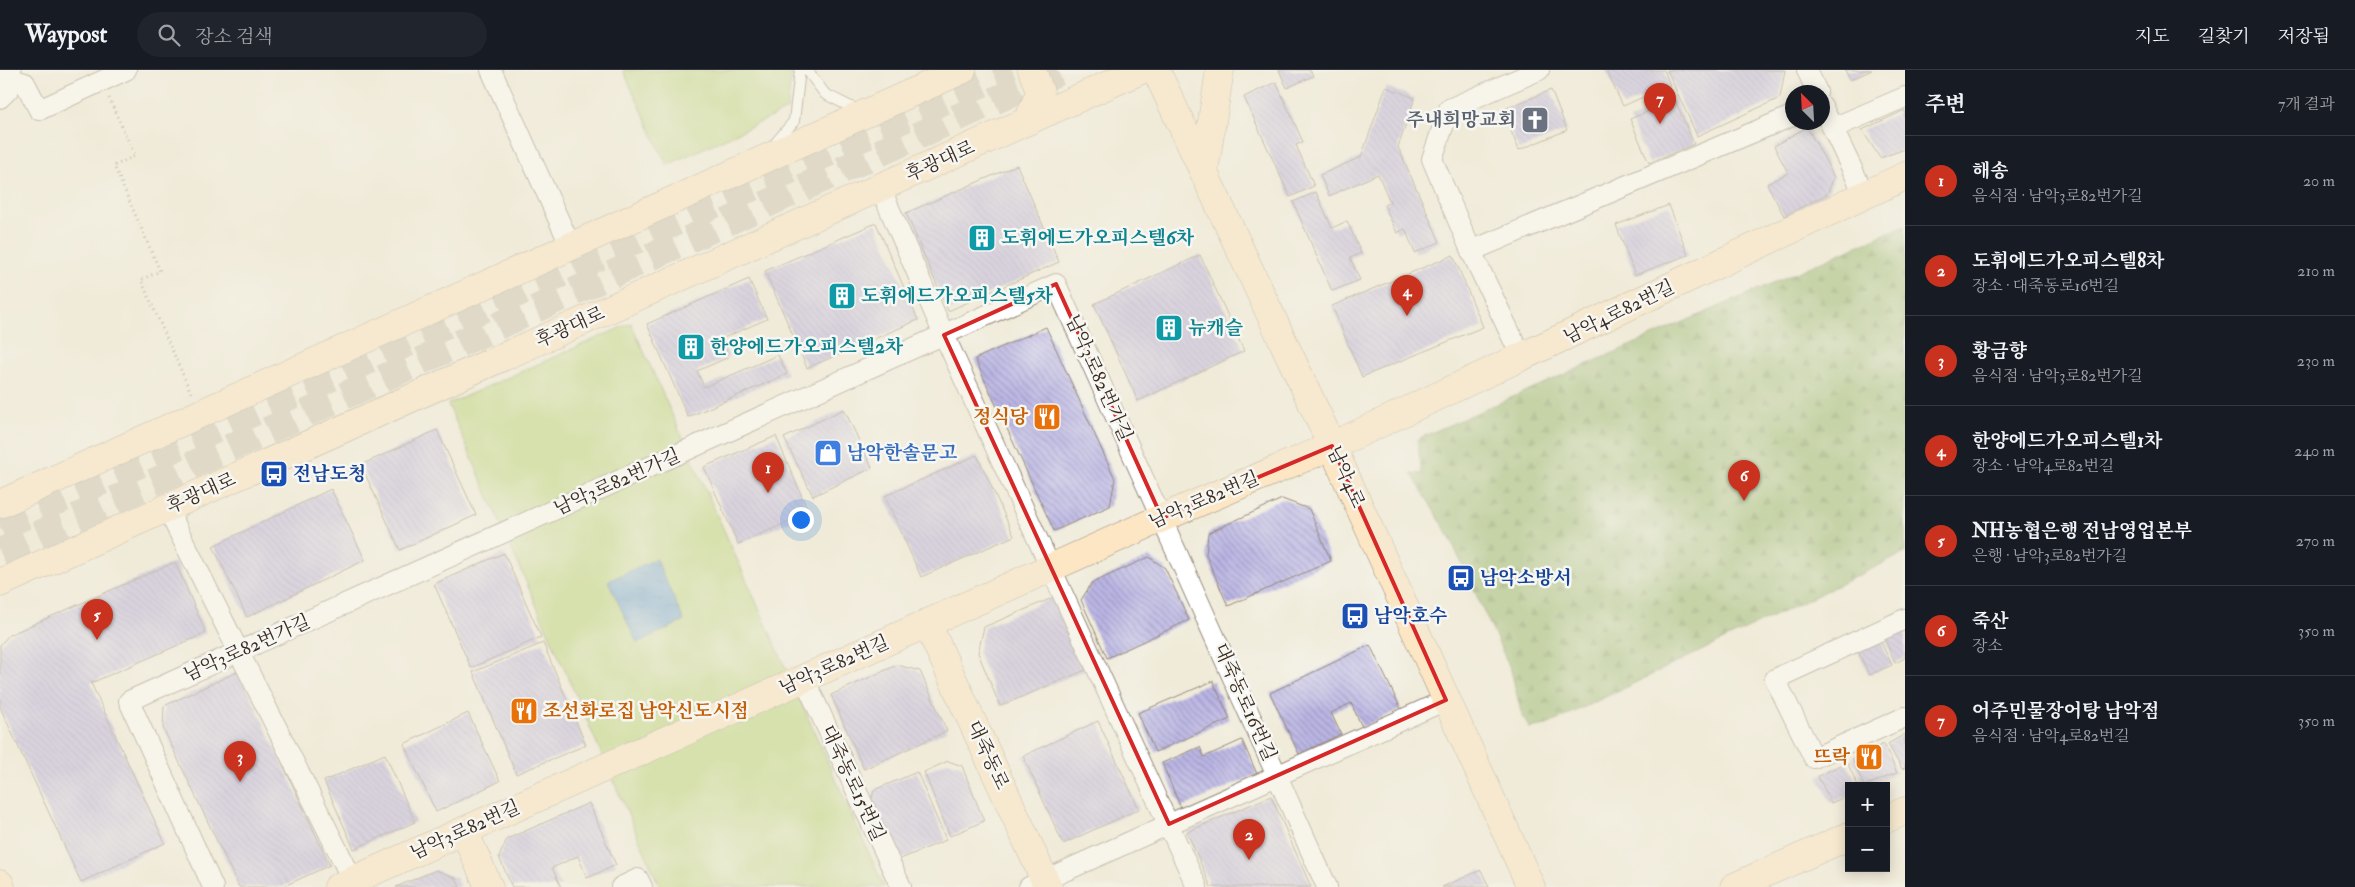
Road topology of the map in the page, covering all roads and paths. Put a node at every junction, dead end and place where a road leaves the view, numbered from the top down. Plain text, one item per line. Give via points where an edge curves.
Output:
1 (126, 70) edge
2 (491, 70) edge
3 (800, 70) edge
4 (807, 70) edge
5 (962, 70) edge
6 (1032, 70) edge
7 (1140, 70) edge
8 (1156, 70) edge
9 (1220, 70) edge
10 (1539, 70) edge
11 (1806, 70) edge
12 (8, 73) edge
13 (102, 81) junction
14 (1813, 85) edge
15 (1905, 97) edge
16 (0, 98) edge
17 (865, 114) junction
18 (1785, 119) edge
19 (1028, 121) junction
20 (1830, 122) edge
21 (1833, 128) junction
22 (761, 161) junction
23 (1204, 172) junction
24 (1905, 176) edge
25 (880, 188) junction
26 (1864, 194) junction
27 (571, 246) junction
28 (1471, 251) junction
29 (944, 335) junction
30 (1522, 358) junction
31 (200, 414) junction
32 (1332, 446) junction
33 (0, 504) edge
34 (167, 508) junction
35 (1162, 518) junction
36 (1052, 567) junction
37 (0, 584) edge
38 (1905, 619) edge
39 (927, 623) junction
40 (240, 651) junction
41 (804, 678) junction
42 (1446, 700) junction
43 (1905, 717) edge
44 (1277, 776) junction
45 (1905, 811) edge
46 (1890, 817) edge
47 (1169, 824) junction
48 (464, 831) junction
49 (1845, 838) edge
50 (1762, 881) edge
51 (349, 885) edge
52 (1041, 885) edge
53 (213, 887) edge
54 (489, 887) edge
55 (621, 887) edge
56 (642, 887) edge
57 (901, 887) edge
58 (1197, 887) edge
59 (1327, 887) edge
60 (1531, 887) edge
61 (1734, 887) edge

1 - 13 street
2 - 27 street
3 - 22 lane via 794,121
4 - 17 lane via 825,94
5 - 17 street
6 - 19 street via 1040,92
7 - 19 street, 후광대로
8 - 23 street, 남악4로
9 - 23 street
10 - 28 street via 1449,109 1432,158
11 - 14 street
12 - 13 street via 25,83 38,110
12 - 16 street via 9,90
13 - 31 path via 135,156 114,166 160,272 141,280
15 - 21 street
17 - 22 street
18 - 28 street
19 - 25 street, 후광대로
20 - 21 street
21 - 26 street
22 - 27 street
23 - 32 street, 남악4로
24 - 26 street, 남악4로82번길
25 - 29 street
25 - 34 street, 후광대로
26 - 30 street, 남악4로82번길
27 - 31 street
28 - 30 street
29 - 35 street, 남악3로82번가길 via 1056,284
29 - 36 street
29 - 40 street, 남악3로82번가길
30 - 32 street, 남악4로82번길
31 - 33 street
32 - 35 street, 남악3로82번길
32 - 42 street, 남악4로
34 - 37 street, 후광대로
34 - 40 street
35 - 36 street, 남악3로82번길
35 - 44 street, 대죽동로16번길
36 - 39 street, 남악3로82번길
36 - 47 street
38 - 43 street via 1776,678 1814,758
39 - 41 street, 남악3로82번길
39 - 52 street, 대죽동로
40 - 51 street
40 - 53 street, 남악3로82번가길 via 129,701
41 - 48 street, 남악3로82번길
41 - 57 street, 대죽동로15번길
42 - 44 street
42 - 60 street, 남악4로
44 - 47 street
44 - 59 street, 대죽동로16번길
45 - 46 street
47 - 52 street
47 - 58 street
48 - 51 street, 남악3로82번길
48 - 54 street
49 - 50 street
50 - 61 street
55 - 56 street via 638,879

